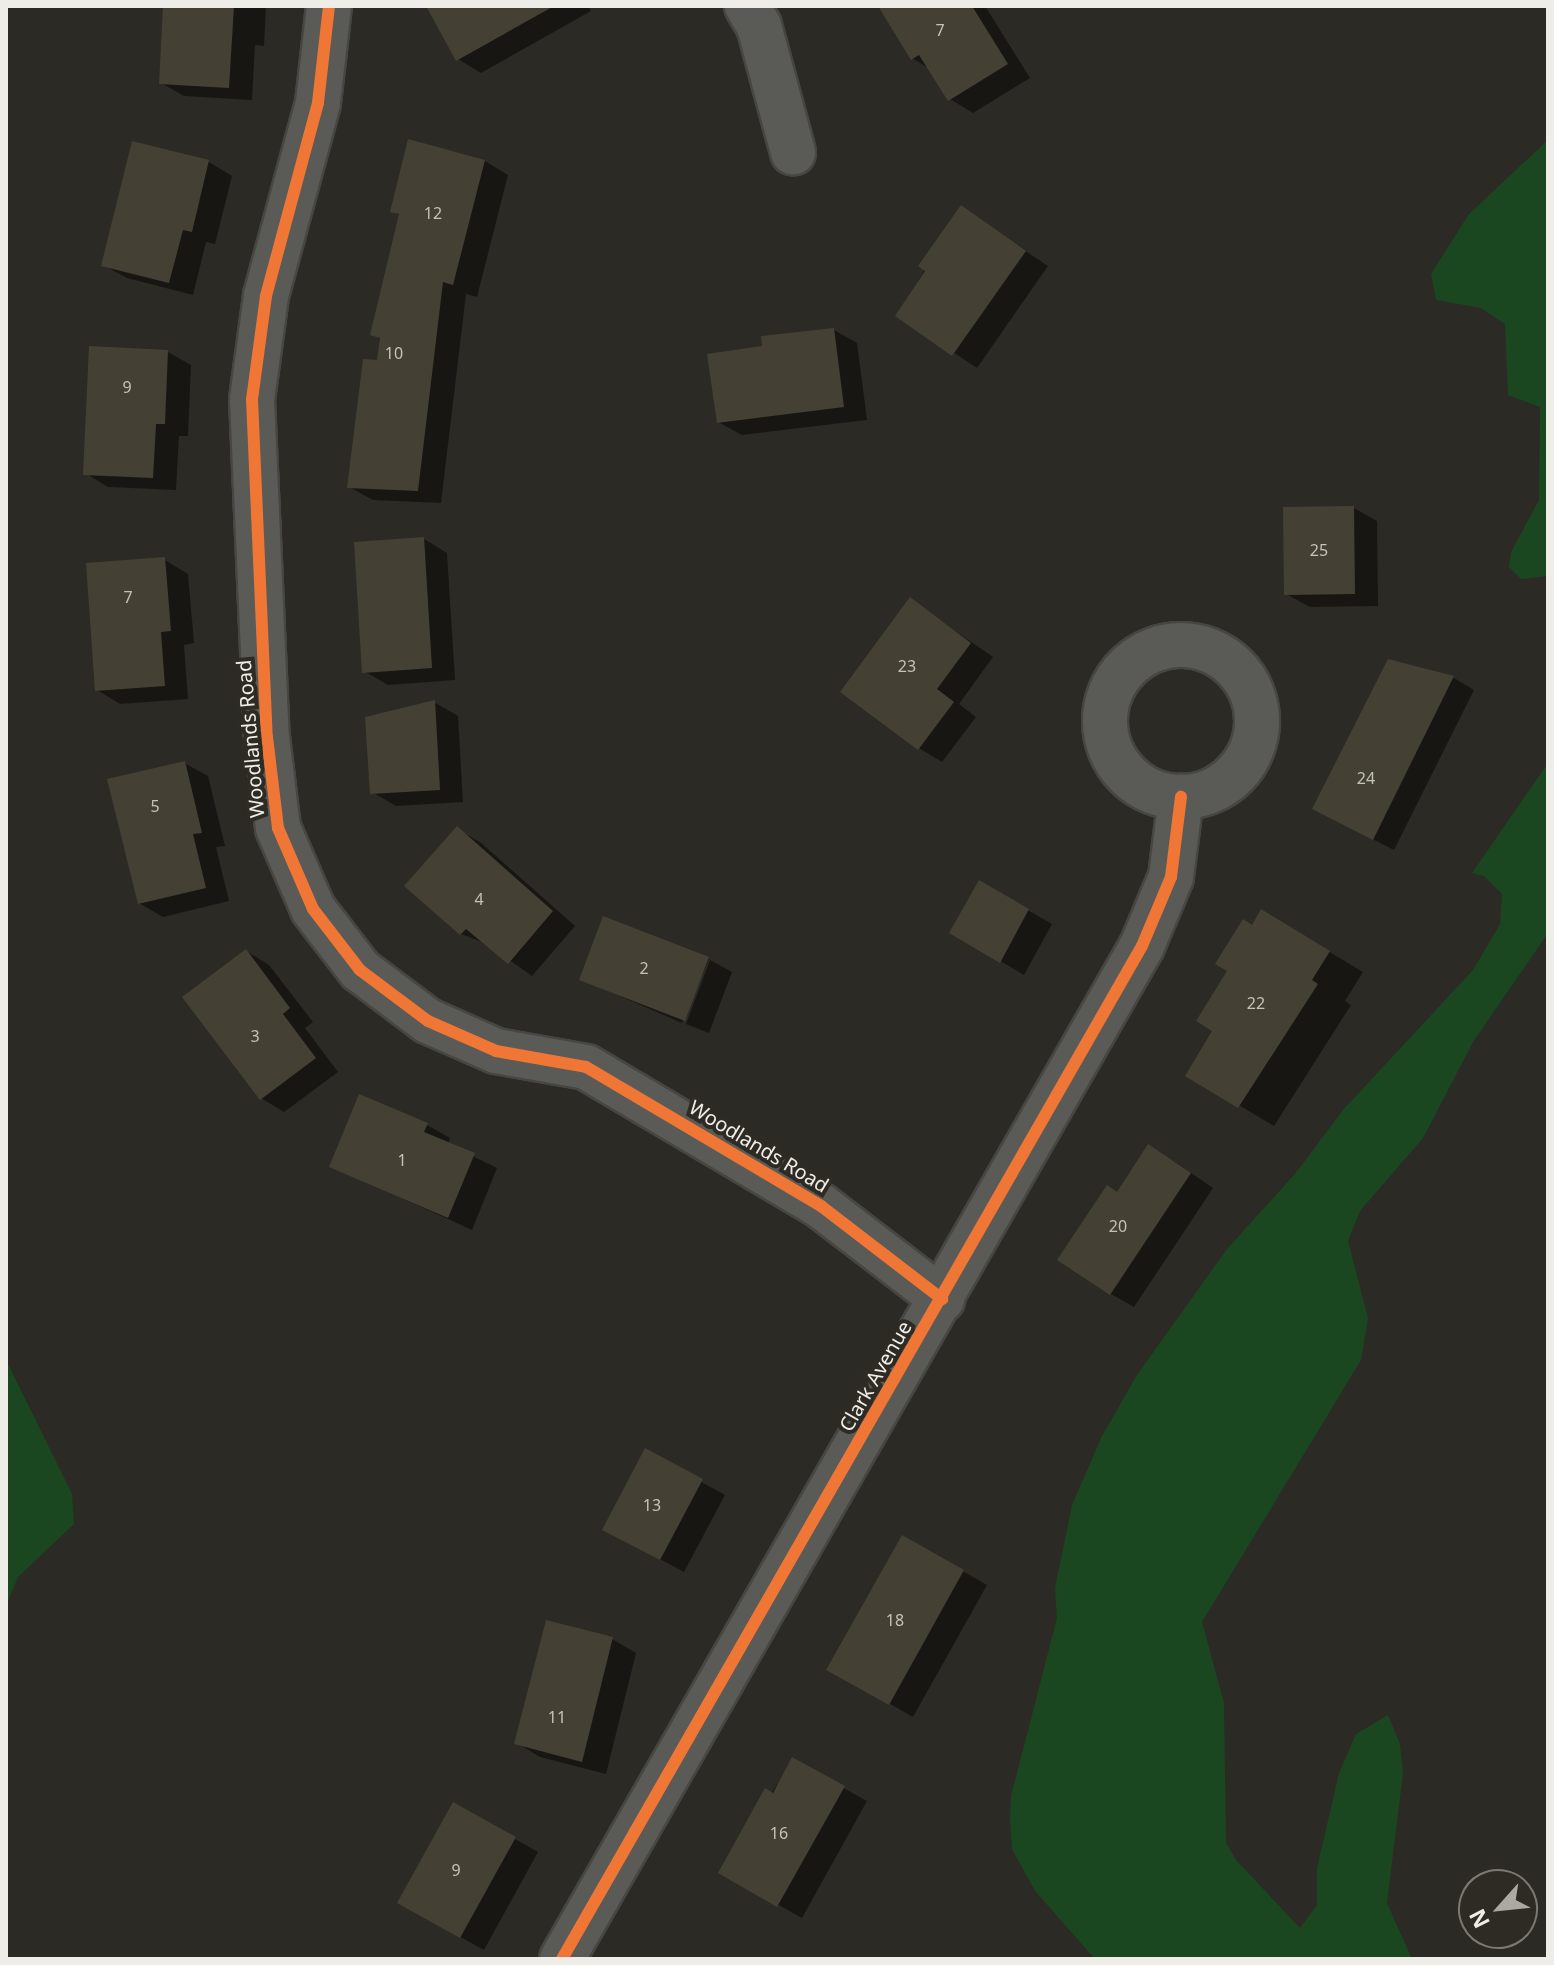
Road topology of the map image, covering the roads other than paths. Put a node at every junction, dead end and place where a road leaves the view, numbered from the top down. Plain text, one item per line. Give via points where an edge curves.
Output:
1 (329, 6) edge
2 (747, 6) edge
3 (793, 152) dead end
4 (1181, 797) dead end
5 (942, 1299) junction
6 (562, 1959) edge

1 - 5 street, Woodlands Road via 318,103 266,296 252,399 267,737 278,828 313,909 360,970 428,1021 496,1051 586,1067 821,1206
2 - 3 street via 759,26
4 - 5 street, Clark Avenue via 1171,877 1142,946
5 - 6 street, Clark Avenue

